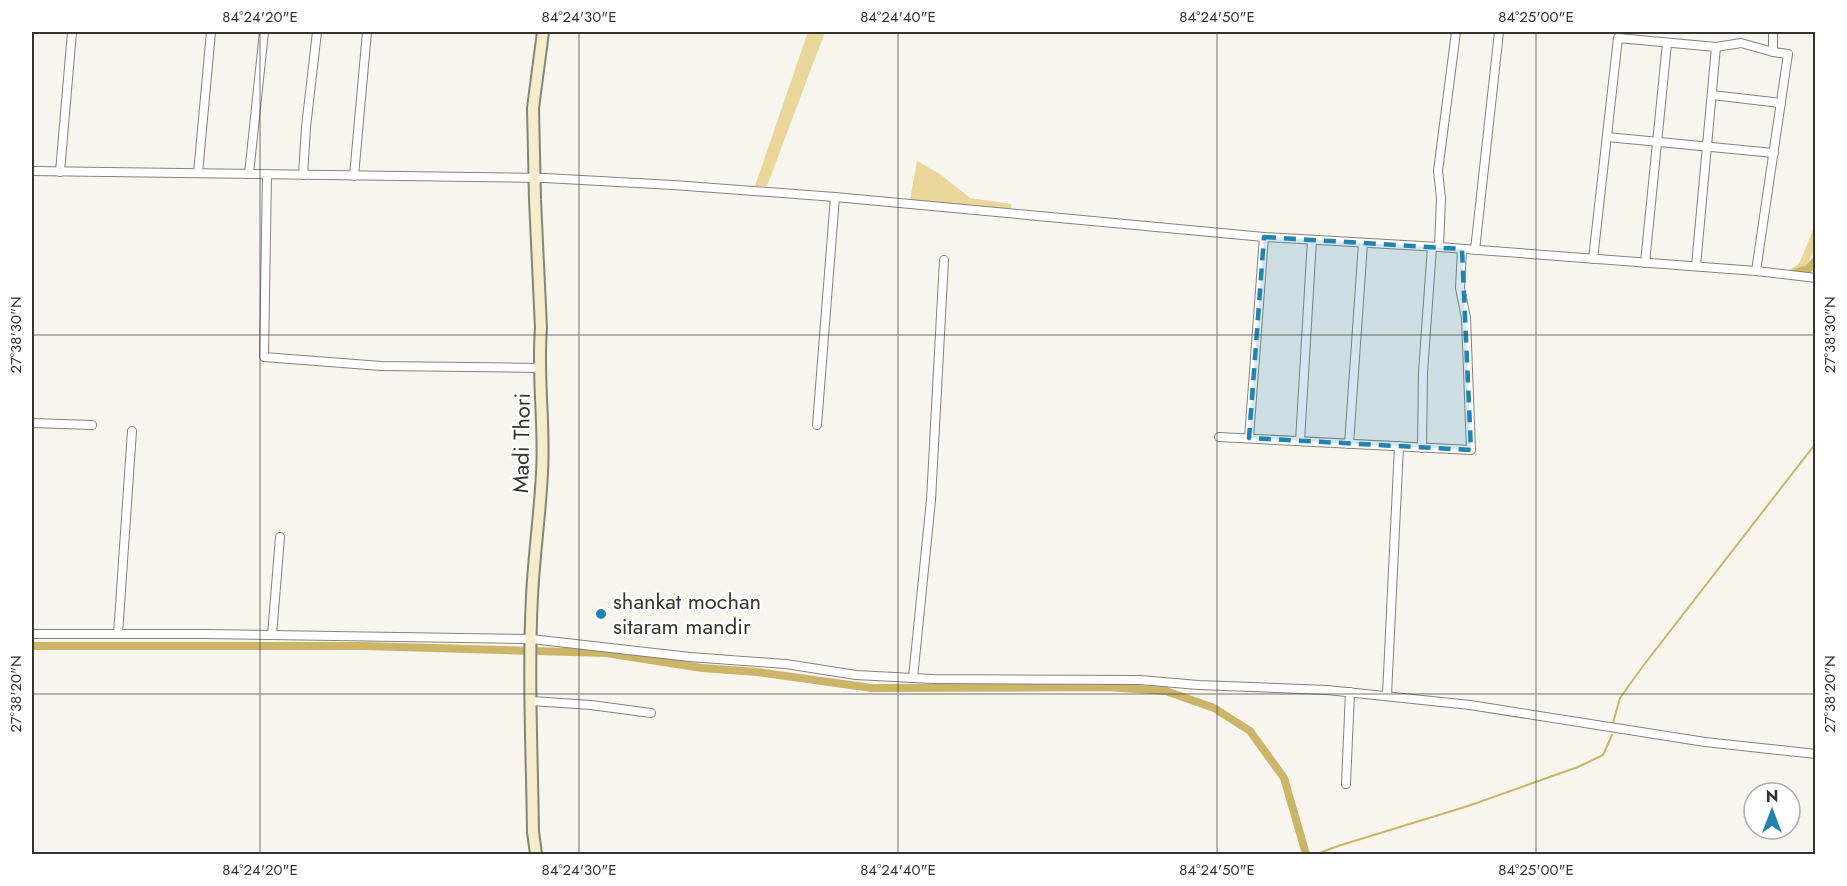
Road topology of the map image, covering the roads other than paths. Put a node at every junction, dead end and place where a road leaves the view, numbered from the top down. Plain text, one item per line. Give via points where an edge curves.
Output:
1 (72, 32) edge
2 (210, 32) edge
3 (264, 32) edge
4 (317, 32) edge
5 (367, 32) edge
6 (543, 32) edge
7 (1456, 32) edge
8 (1499, 32) edge
9 (1773, 32) edge
10 (1667, 43) junction
11 (1716, 47) junction
12 (1773, 52) junction
13 (1712, 95) junction
14 (1781, 103) junction
15 (1606, 136) junction
16 (1657, 141) junction
17 (1707, 145) junction
18 (1774, 153) junction
19 (32, 171) edge
20 (60, 172) junction
21 (198, 173) junction
22 (249, 174) junction
23 (267, 174) junction
24 (303, 175) junction
25 (354, 176) junction
26 (535, 178) junction
27 (835, 197) junction
28 (1264, 237) junction
29 (1312, 240) junction
30 (1363, 243) junction
31 (1436, 247) junction
32 (1462, 249) junction
33 (1475, 250) junction
34 (1593, 259) junction
35 (944, 260) dead end
36 (1645, 262) junction
37 (1696, 266) junction
38 (1756, 271) junction
39 (1815, 278) edge
40 (540, 368) junction
41 (32, 423) edge
42 (92, 425) dead end
43 (817, 425) dead end
44 (132, 431) dead end
45 (1219, 436) dead end
46 (1250, 438) junction
47 (1300, 441) junction
48 (1349, 444) junction
49 (1398, 446) junction
50 (1422, 448) junction
51 (280, 537) dead end
52 (32, 634) edge
53 (117, 634) junction
54 (272, 635) junction
55 (531, 642) junction
56 (913, 678) junction
57 (1350, 692) junction
58 (1387, 695) junction
59 (532, 701) junction
60 (651, 713) dead end
61 (1815, 754) edge
62 (1346, 784) dead end
63 (536, 855) edge

1 - 20 street
2 - 21 street
3 - 22 street
4 - 24 street
5 - 25 street
6 - 26 main road, Madi Thori via 534,108
7 - 31 street via 1438,171 1441,198
8 - 33 street
9 - 12 street
10 - 11 street
10 - 15 street via 1618,38
10 - 16 street
11 - 12 street via 1741,43
11 - 13 street
12 - 14 street via 1788,54
13 - 14 street
13 - 17 street
14 - 18 street
15 - 16 street
15 - 34 street
16 - 17 street
16 - 36 street
17 - 18 street
17 - 37 street
18 - 38 street
19 - 20 street
20 - 21 street
21 - 22 street
22 - 23 street
23 - 24 street
23 - 40 street via 264,357 381,366
24 - 25 street
25 - 26 street
26 - 27 street
26 - 40 main road, Madi Thori
27 - 28 street
27 - 43 street
28 - 29 street
28 - 46 street
29 - 30 street
29 - 47 street
30 - 31 street
30 - 48 street
31 - 32 street
31 - 50 street via 1424,360
32 - 33 street
32 - 50 street via 1460,288 1466,318 1471,450
33 - 34 street
34 - 36 street
35 - 56 street via 931,500
36 - 37 street
37 - 38 street
38 - 39 street
40 - 55 main road, Madi Thori via 542,472
41 - 42 street
44 - 53 street
45 - 46 street
46 - 47 street
47 - 48 street
48 - 49 street
49 - 50 street
49 - 58 street
51 - 54 street
52 - 53 street
53 - 54 street
54 - 55 street
55 - 56 street via 786,663 856,675
55 - 59 main road, Madi Thori
56 - 57 street via 1140,680
57 - 58 street
57 - 62 street
58 - 61 street via 1705,742
59 - 60 street
59 - 63 main road, Madi Thori

